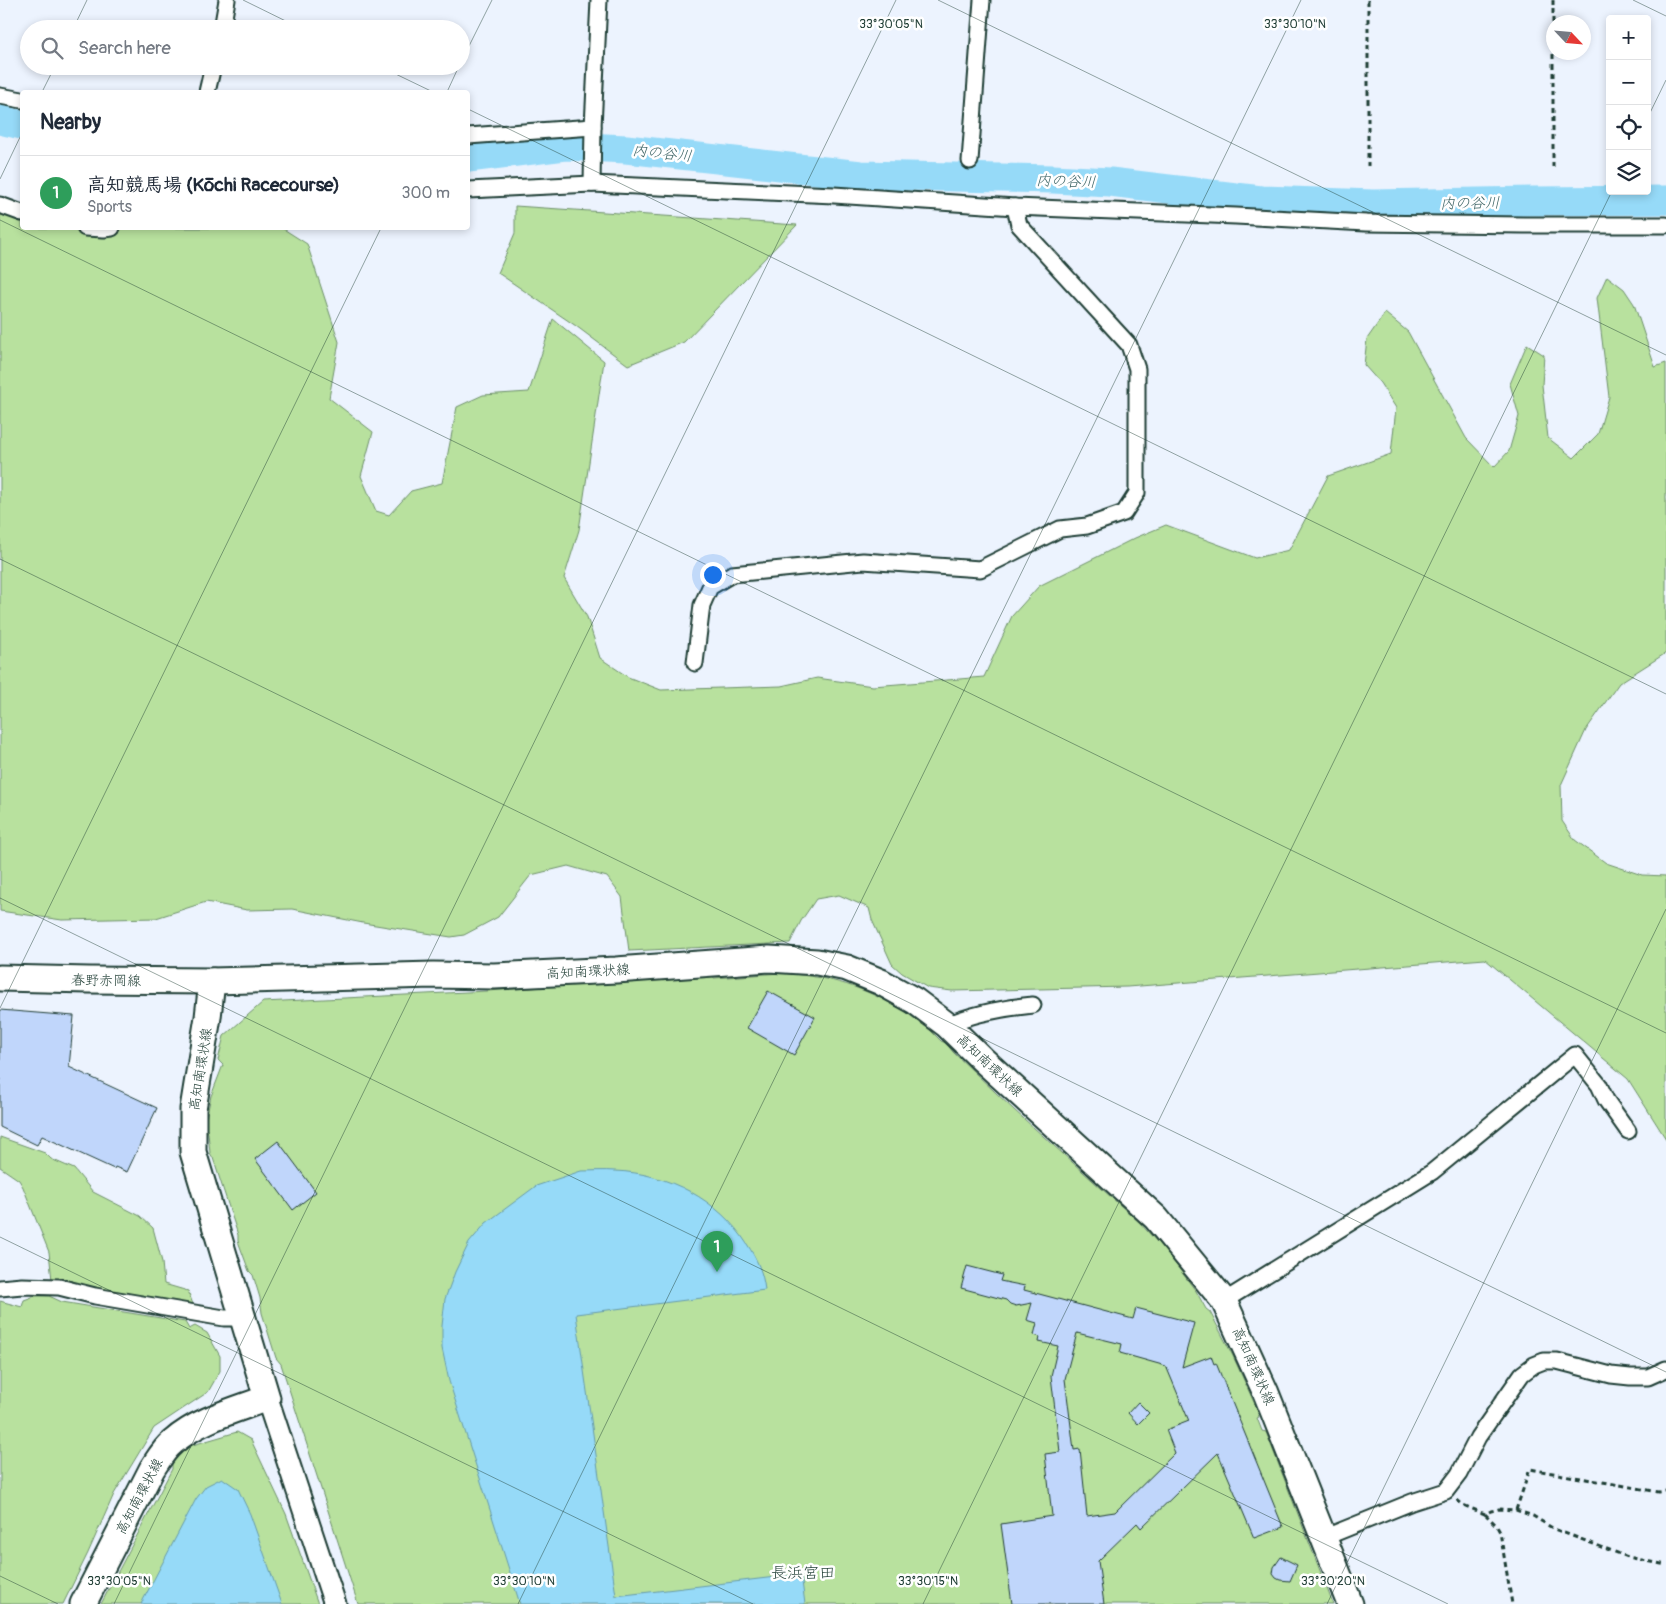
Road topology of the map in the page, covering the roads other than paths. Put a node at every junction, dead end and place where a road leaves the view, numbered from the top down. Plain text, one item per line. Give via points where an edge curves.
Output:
1 (227, 0) edge
2 (599, 0) edge
3 (982, 0) edge
4 (224, 20) edge
5 (211, 75) edge
6 (207, 90) edge
7 (0, 96) edge
8 (20, 100) edge
9 (593, 130) junction
10 (470, 136) edge
11 (970, 161) dead end
12 (592, 179) junction
13 (470, 190) edge
14 (0, 205) edge
15 (1015, 207) junction
16 (20, 211) edge
17 (1666, 225) edge
18 (695, 663) dead end
19 (0, 978) edge
20 (212, 981) junction
21 (1033, 1004) dead end
22 (947, 1025) junction
23 (1628, 1131) dead end
24 (0, 1288) edge
25 (1224, 1301) junction
26 (244, 1318) junction
27 (1666, 1369) edge
28 (268, 1398) junction
29 (1323, 1538) junction
30 (83, 1604) edge
31 (335, 1604) edge
32 (1350, 1604) edge

1 - 4 street
2 - 9 street
3 - 11 street
5 - 6 street
7 - 8 street
9 - 10 street
9 - 12 street
12 - 13 street
12 - 15 street
14 - 16 street
15 - 17 street via 1366,223
15 - 18 street via 1019,225 1129,346 1137,369 1137,493 1124,513 1087,526 1060,529 980,569 863,561 732,574 710,587 702,605
19 - 20 main road, 春野赤岡線
20 - 22 main road, 高知南環状線 via 494,976 793,959 830,964 863,974 901,992
20 - 26 main road, 高知南環状線 via 193,1109 193,1152
21 - 22 street via 1005,1008
22 - 25 main road, 高知南環状線 via 1156,1218
23 - 25 street via 1599,1085 1575,1055 1432,1172
24 - 26 street via 59,1287 95,1296
25 - 29 main road, 高知南環状線 via 1266,1393
26 - 28 main road, 高知南環状線
27 - 29 street via 1642,1377 1611,1375 1552,1360 1528,1368 1478,1437 1459,1474 1446,1491
28 - 30 main road, 高知南環状線 via 188,1430 162,1453
28 - 31 street
29 - 32 main road, 高知南環状線

